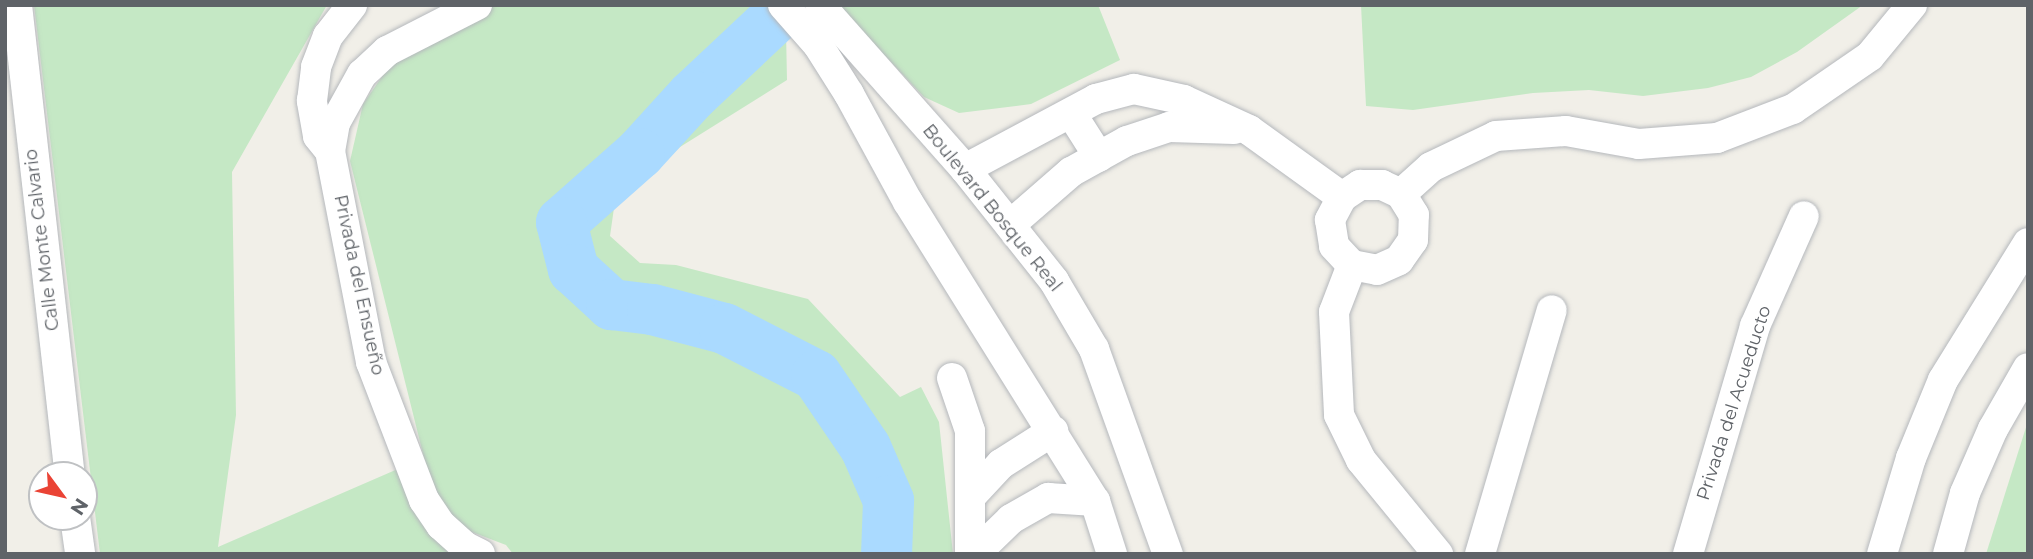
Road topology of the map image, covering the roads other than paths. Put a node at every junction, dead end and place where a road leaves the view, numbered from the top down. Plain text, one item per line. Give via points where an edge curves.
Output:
1 (352, 5) edge
2 (477, 5) edge
3 (783, 5) edge
4 (820, 5) edge
5 (1912, 5) edge
6 (13, 17) edge
7 (829, 38) junction
8 (1071, 113) junction
9 (1248, 130) junction
10 (330, 151) junction
11 (1098, 157) junction
12 (965, 169) junction
13 (1401, 194) junction
14 (1342, 197) junction
15 (1804, 216) dead end
16 (1010, 225) junction
17 (2022, 261) edge
18 (1352, 265) junction
19 (1552, 310) dead end
20 (2028, 368) edge
21 (952, 378) dead end
22 (1053, 431) junction
23 (68, 461) edge
24 (973, 494) junction
25 (1095, 501) junction
26 (77, 531) edge
27 (80, 554) edge
28 (480, 554) edge
29 (973, 554) edge
30 (1112, 554) edge
31 (1168, 554) edge
32 (1438, 554) edge
33 (1480, 554) edge
34 (1688, 554) edge
35 (1882, 554) edge
36 (1948, 554) edge

1 - 10 street, Privada del Ensueño via 328,36 316,67 312,101 318,136
2 - 10 street, Privada del Ensueño via 387,51 362,74 335,123
3 - 7 street, Boulevard Bosque Real
4 - 7 street, Boulevard Bosque Real
5 - 13 street via 1870,56 1793,109 1717,138 1639,144 1566,131 1496,136 1431,167
6 - 23 street, Calle Monte Calvario
7 - 12 street, Boulevard Bosque Real
7 - 22 street, Boulevard Bosque Real via 908,201
8 - 9 street via 1096,99 1134,89 1184,100
8 - 11 street
8 - 12 street
9 - 11 street via 1169,127
9 - 14 street
10 - 28 street, Privada del Ensueño via 371,362 424,500 441,525
11 - 16 street via 1071,172
12 - 16 street, Boulevard Bosque Real
13 - 14 street via 1382,185 1360,186
13 - 18 street via 1414,215 1413,240 1399,260 1377,270
14 - 18 street via 1330,220 1334,246
15 - 34 street, Privada del Acueducto via 1755,326
16 - 31 street, Boulevard Bosque Real via 1054,281 1094,349
17 - 35 street via 1942,380 1911,458
18 - 32 street via 1334,312 1339,415 1361,460
19 - 33 street
20 - 36 street via 1965,493
21 - 24 street via 970,430
22 - 24 street via 1001,464
22 - 25 street, Boulevard Bosque Real
24 - 29 street
25 - 29 street via 1048,498 1011,519
25 - 30 street, Boulevard Bosque Real
26 - 27 street

